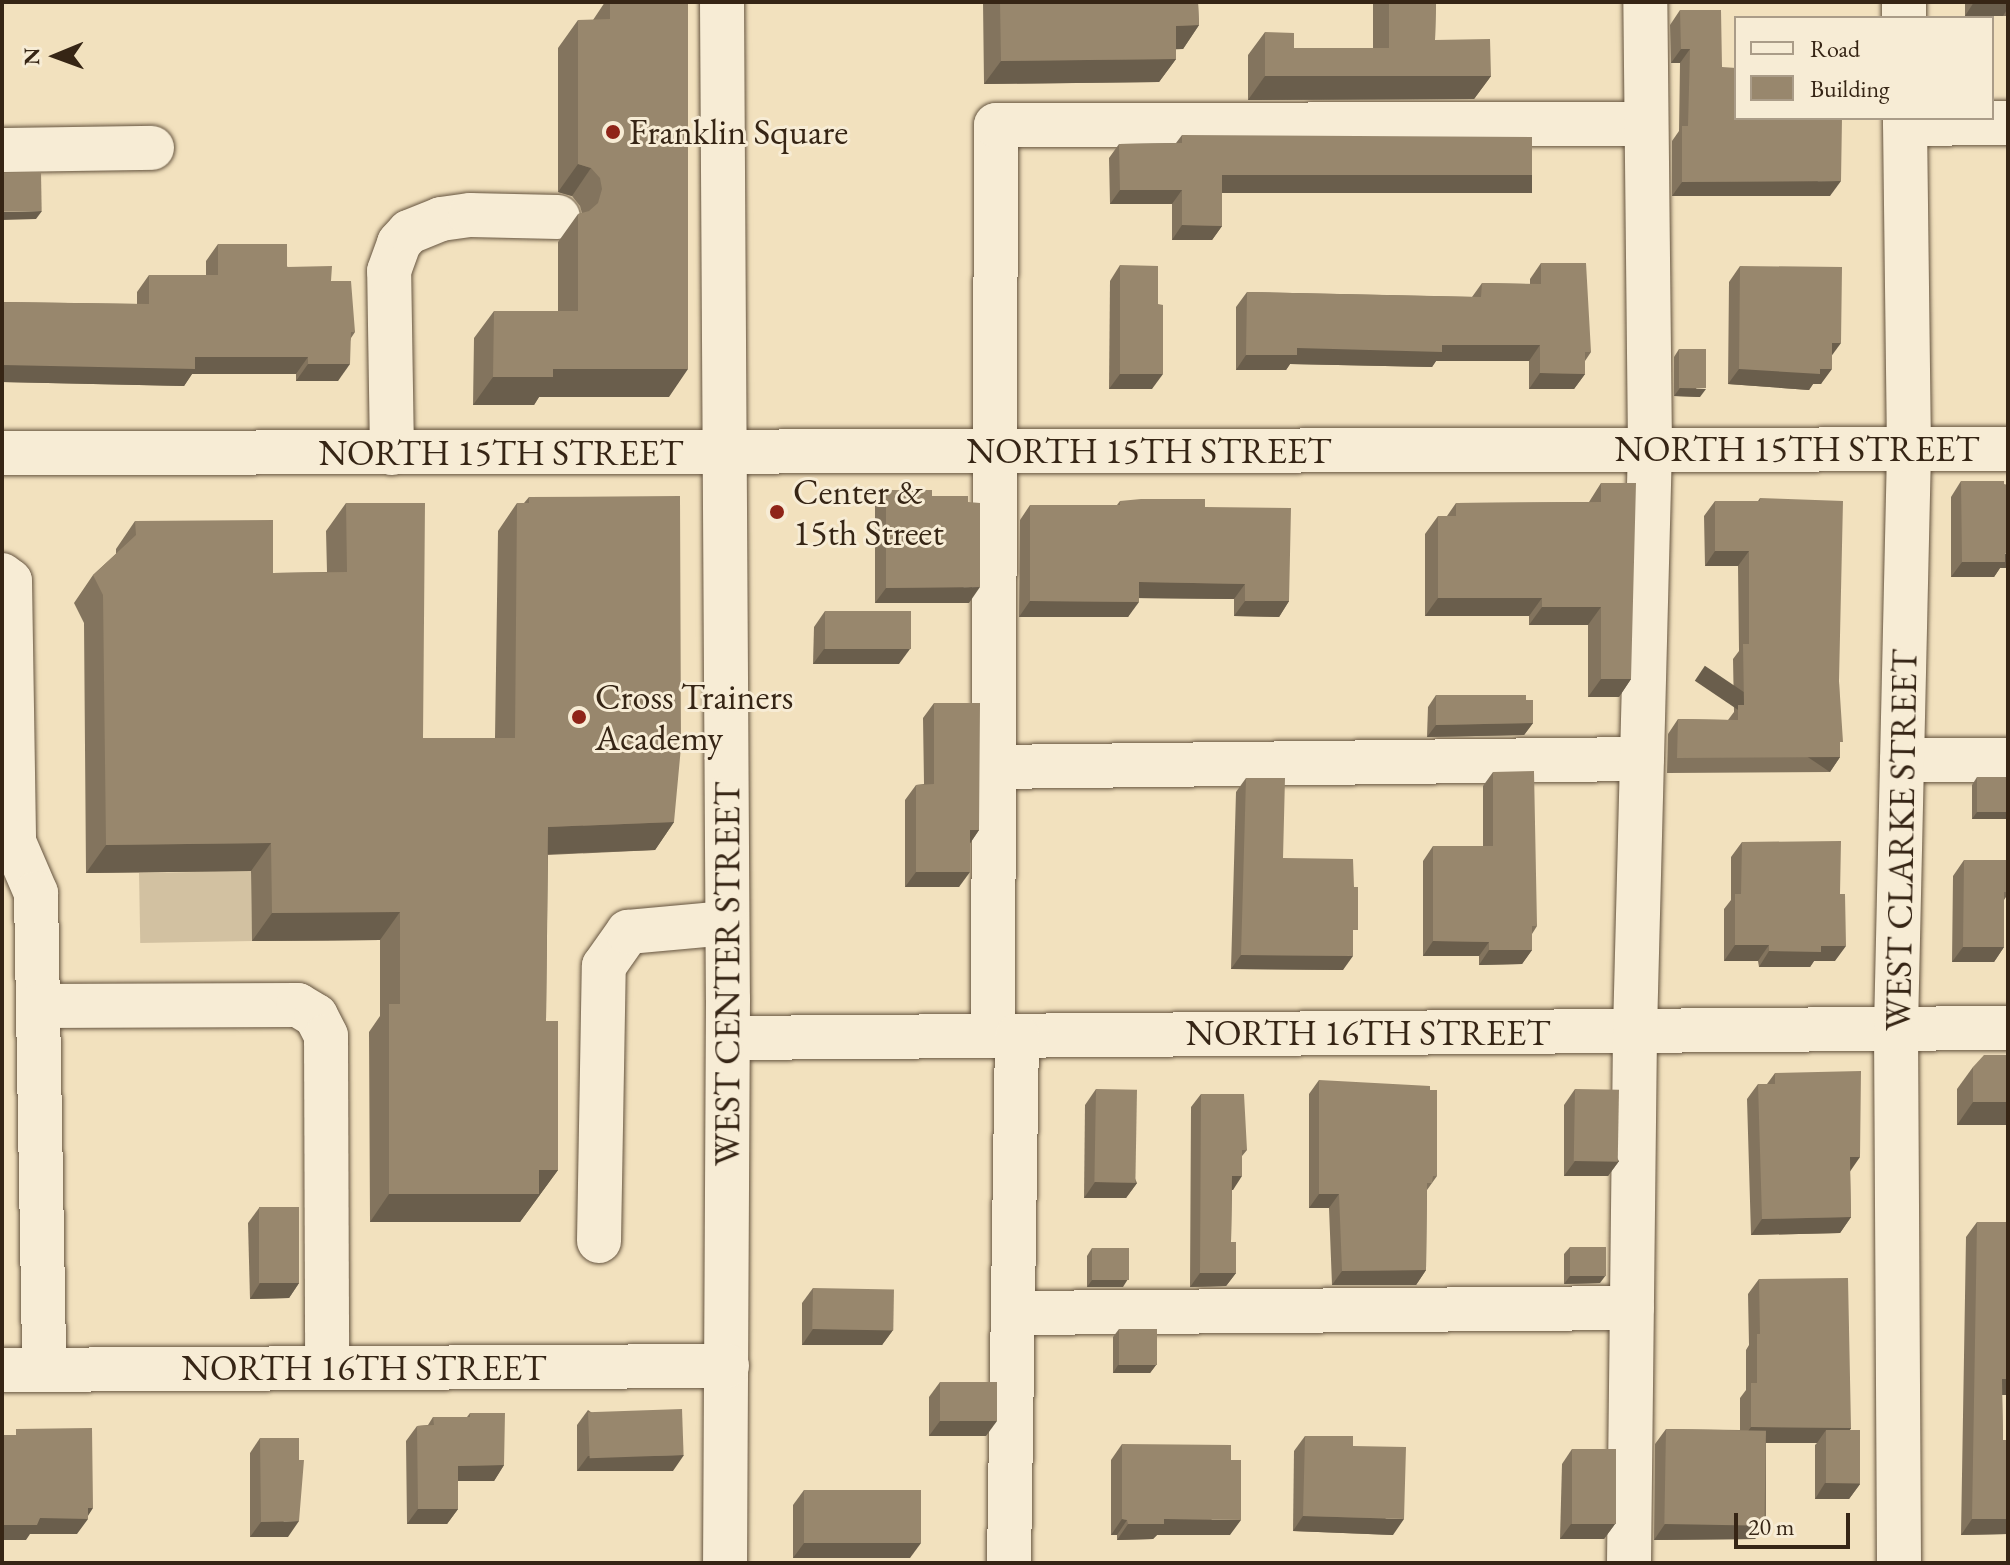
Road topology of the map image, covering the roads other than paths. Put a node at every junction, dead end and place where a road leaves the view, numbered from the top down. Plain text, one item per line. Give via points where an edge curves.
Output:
1 (722, 2) edge
2 (1645, 2) edge
3 (1905, 121) edge
4 (2008, 123) edge
5 (1646, 124) junction
6 (152, 148) dead end
7 (2, 150) edge
8 (558, 217) dead end
9 (1650, 448) junction
10 (2008, 449) edge
11 (1909, 450) junction
12 (993, 451) junction
13 (2, 453) edge
14 (392, 453) junction
15 (724, 453) junction
16 (2, 575) edge
17 (1642, 759) junction
18 (1902, 760) junction
19 (2008, 760) edge
20 (992, 767) junction
21 (727, 923) junction
22 (38, 1006) junction
23 (1896, 1028) junction
24 (2008, 1028) edge
25 (1635, 1031) junction
26 (1005, 1036) junction
27 (728, 1038) junction
28 (599, 1241) dead end
29 (1632, 1308) junction
30 (1013, 1313) junction
31 (727, 1366) junction
32 (327, 1368) junction
33 (23, 1370) edge
34 (725, 1563) edge
35 (1009, 1563) edge
36 (1629, 1563) edge
37 (1899, 1563) edge

1 - 15 street, WEST CENTER STREET
2 - 5 street
3 - 4 street
3 - 11 street, WEST CLARKE STREET
5 - 9 street
5 - 12 street via 996,125
6 - 7 street
8 - 14 street via 441,219 409,232 399,243 389,271
9 - 11 street, NORTH 15TH STREET
9 - 12 street, NORTH 15TH STREET
9 - 17 street
10 - 11 street, NORTH 15TH STREET
11 - 18 street, WEST CLARKE STREET
12 - 15 street, NORTH 15TH STREET
12 - 20 street
13 - 14 street, NORTH 15TH STREET
14 - 15 street, NORTH 15TH STREET
15 - 21 street, WEST CENTER STREET
16 - 22 street via 10,581 14,842 36,893
17 - 20 street
17 - 25 street
18 - 19 street
18 - 23 street, WEST CLARKE STREET
20 - 26 street
21 - 27 street, WEST CENTER STREET
21 - 28 street via 628,932 604,966
22 - 32 street via 298,1005 316,1016 326,1036
22 - 33 street
23 - 24 street, NORTH 16TH STREET
23 - 25 street, NORTH 16TH STREET
23 - 37 street, WEST CLARKE STREET
25 - 26 street, NORTH 16TH STREET
25 - 29 street
26 - 27 street, NORTH 16TH STREET
26 - 30 street
27 - 31 street, WEST CENTER STREET
29 - 30 street
29 - 36 street
30 - 35 street
31 - 32 street, NORTH 16TH STREET
31 - 34 street, WEST CENTER STREET
32 - 33 street, NORTH 16TH STREET

